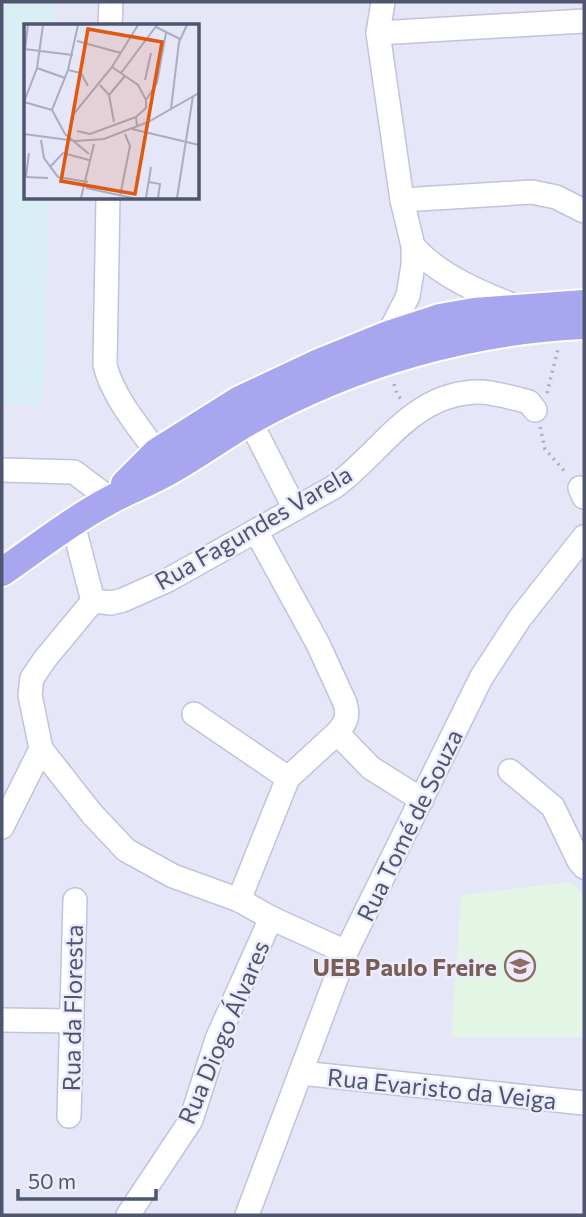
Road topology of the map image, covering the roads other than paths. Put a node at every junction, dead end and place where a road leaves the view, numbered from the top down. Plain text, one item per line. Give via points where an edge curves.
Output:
1 (111, 2) edge
2 (383, 2) edge
3 (584, 21) edge
4 (110, 24) edge
5 (378, 33) junction
6 (108, 200) edge
7 (402, 200) junction
8 (584, 211) edge
9 (413, 246) junction
10 (584, 304) edge
11 (518, 307) junction
12 (578, 330) edge
13 (388, 335) junction
14 (535, 410) road end
15 (250, 421) junction
16 (158, 452) junction
17 (2, 470) edge
18 (110, 499) junction
19 (295, 509) junction
20 (73, 524) junction
21 (256, 531) junction
22 (584, 537) edge
23 (2, 572) edge
24 (93, 601) junction
25 (194, 714) dead end
26 (337, 733) junction
27 (41, 749) junction
28 (510, 771) dead end
29 (288, 778) junction
30 (422, 800) junction
31 (2, 827) edge
32 (584, 867) edge
33 (75, 900) dead end
34 (239, 900) junction
35 (271, 918) junction
36 (346, 952) junction
37 (2, 1020) edge
38 (72, 1021) junction
39 (301, 1073) junction
40 (584, 1104) edge
41 (69, 1116) dead end
42 (128, 1215) edge
43 (247, 1215) edge

1 - 4 street
2 - 5 street
3 - 5 street
5 - 7 street
6 - 16 street via 105,365 132,418
7 - 8 street via 532,192 556,197
7 - 9 street
9 - 11 street via 449,275
9 - 13 street via 408,296
10 - 11 main road
11 - 12 street
11 - 13 main road via 440,318
12 - 15 main road via 487,335 445,343 318,388
13 - 16 main road via 238,401
14 - 19 street, Rua Fagundes Varela via 529,402 484,392 430,402 353,472
15 - 18 main road via 172,469
15 - 19 street
16 - 18 main road
17 - 18 street via 74,472
18 - 20 main road
19 - 21 street, Rua Fagundes Varela
20 - 23 main road
20 - 24 street
21 - 24 street, Rua Fagundes Varela via 123,600
21 - 26 street via 345,703 346,721
22 - 30 street, Rua Tomé de Souza via 520,618 481,678
24 - 27 street via 33,678 30,695
25 - 29 street
26 - 29 street
26 - 30 street via 371,768
27 - 31 street
27 - 34 street via 126,850 173,876
28 - 32 street via 553,807
29 - 34 street
30 - 36 street, Rua Tomé de Souza
33 - 38 street, Rua da Floresta
34 - 35 street
35 - 36 street
35 - 42 street, Rua Diogo Álvares via 217,1039 196,1108
36 - 39 street, Rua Tomé de Souza
37 - 38 street
38 - 41 street, Rua da Floresta
39 - 40 street, Rua Evaristo da Veiga
39 - 43 street, Rua Tomé de Souza

